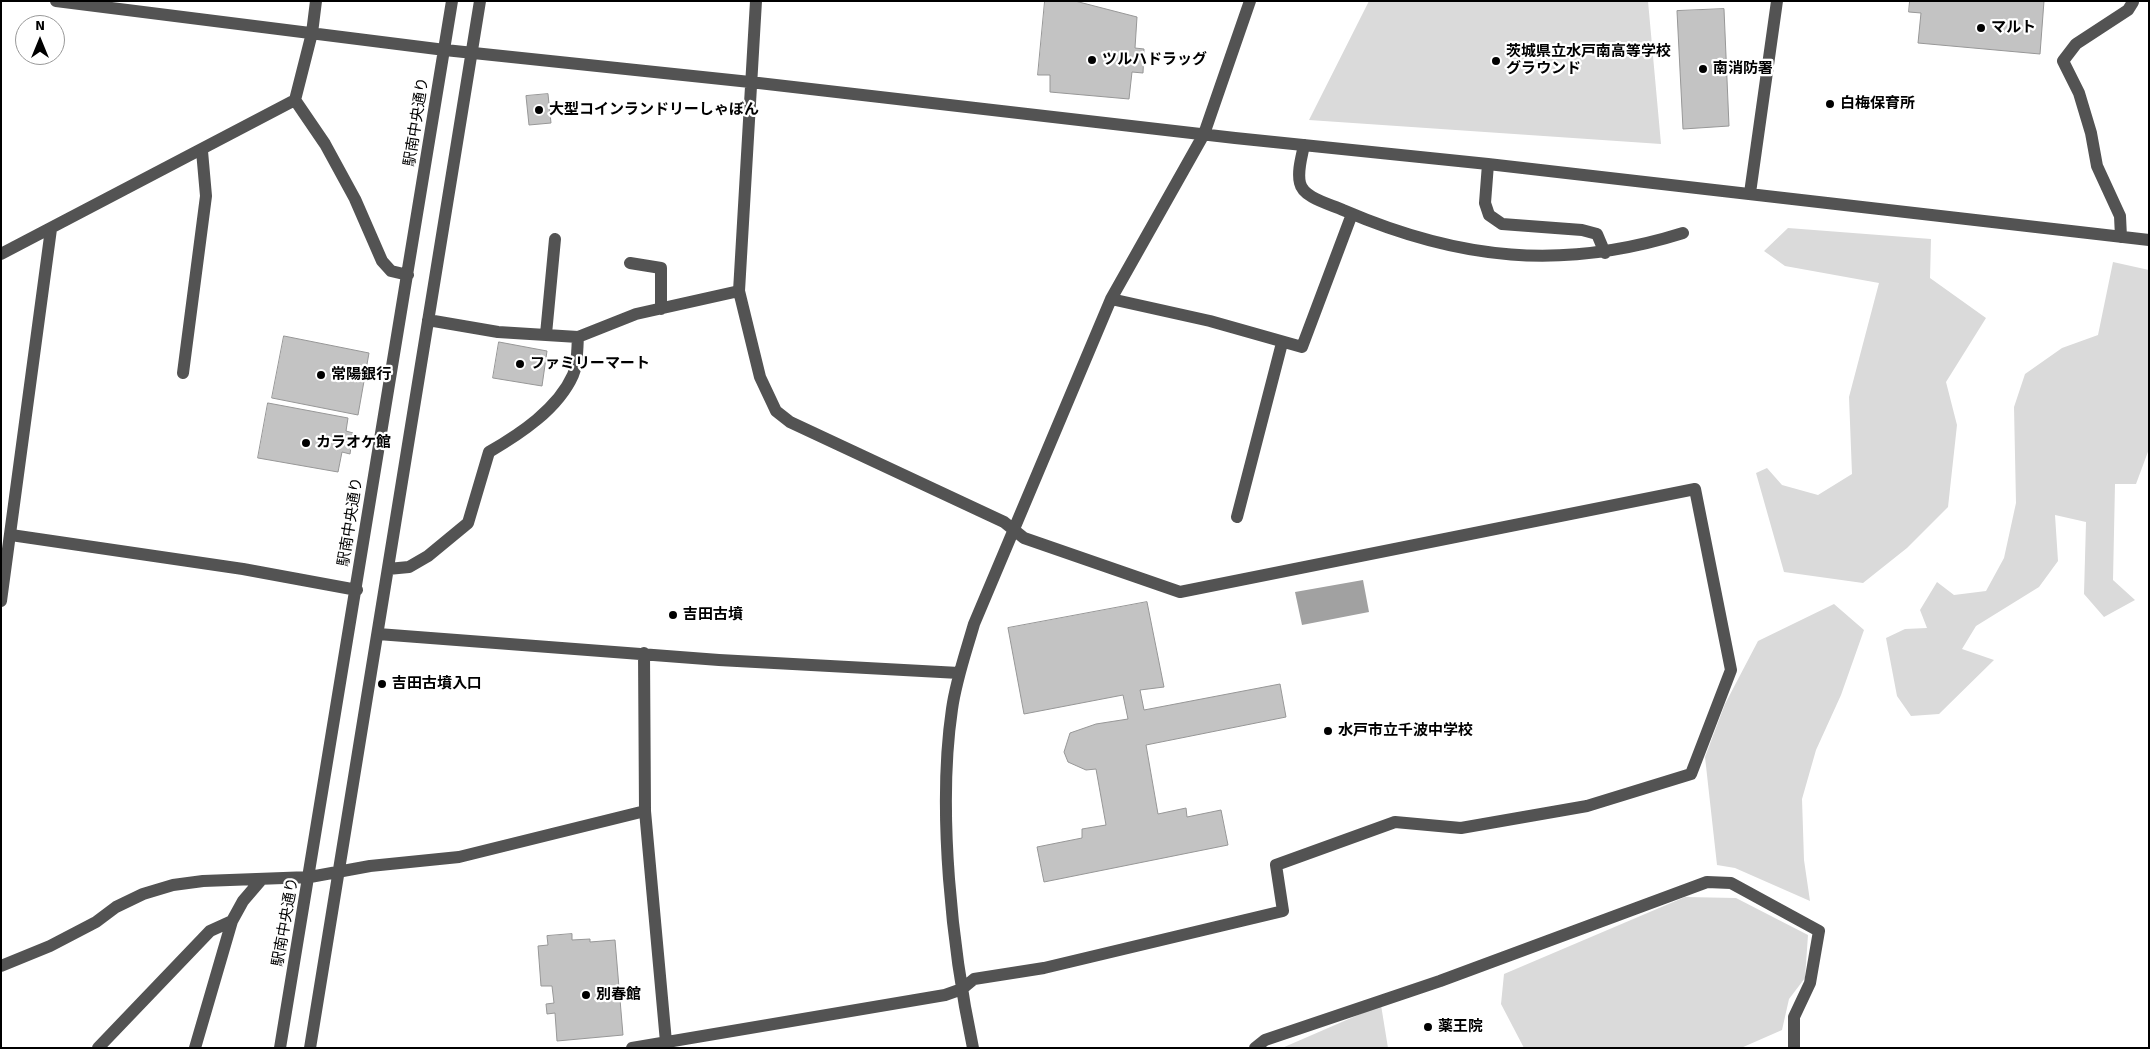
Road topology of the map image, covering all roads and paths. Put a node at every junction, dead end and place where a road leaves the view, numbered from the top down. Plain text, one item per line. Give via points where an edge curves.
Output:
1 (56, 1) edge
2 (316, 1) edge
3 (452, 1) edge
4 (480, 1) edge
5 (756, 1) edge
6 (1250, 1) edge
7 (1777, 1) edge
8 (2134, 1) edge
9 (312, 33) junction
10 (445, 50) junction
11 (472, 53) junction
12 (750, 82) junction
13 (296, 100) junction
14 (1204, 134) junction
15 (1304, 145) junction
16 (202, 151) junction
17 (1488, 164) junction
18 (1750, 193) junction
19 (1352, 214) junction
20 (51, 229) junction
21 (1683, 232) dead end
22 (2121, 237) junction
23 (555, 239) dead end
24 (2149, 240) edge
25 (1605, 253) junction
26 (1, 254) edge
27 (630, 263) dead end
28 (408, 275) junction
29 (739, 291) junction
30 (1111, 299) junction
31 (662, 309) junction
32 (428, 320) junction
33 (546, 334) junction
34 (578, 337) junction
35 (1282, 343) junction
36 (183, 373) dead end
37 (1236, 518) dead end
38 (1014, 530) junction
39 (11, 535) junction
40 (388, 570) junction
41 (357, 590) junction
42 (1, 601) edge
43 (378, 634) junction
44 (644, 653) junction
45 (959, 673) junction
46 (645, 811) junction
47 (340, 870) junction
48 (310, 876) junction
49 (261, 880) junction
50 (232, 921) junction
51 (1, 966) edge
52 (962, 989) junction
53 (666, 1042) junction
54 (636, 1047) edge
55 (98, 1048) edge
56 (195, 1048) edge
57 (280, 1048) edge
58 (310, 1048) edge
59 (973, 1048) edge
60 (1255, 1048) edge
61 (1794, 1048) edge

1 - 9 street
2 - 9 street
3 - 10 street, 駅南中央通り
4 - 11 street
5 - 12 street
6 - 14 street
7 - 18 street
8 - 22 street via 2128,10 2076,44 2063,61 2079,93 2097,166 2120,216
9 - 10 street
9 - 13 street
10 - 11 street
10 - 28 street, 駅南中央通り
11 - 12 street
11 - 32 street
12 - 14 street
12 - 29 street
13 - 16 street
13 - 28 street via 355,199 382,261 391,271
14 - 15 street
14 - 30 street
15 - 17 street
15 - 19 street via 1300,183 1306,194
16 - 20 street
16 - 36 street via 206,196
17 - 18 street
17 - 25 street via 1485,203 1489,216 1502,224 1596,234
18 - 22 street
19 - 25 street via 1442,245 1488,253 1531,257
19 - 35 street via 1302,347
20 - 26 street
20 - 39 street
21 - 25 street via 1641,246
22 - 24 street
23 - 33 street
27 - 31 street via 661,268
28 - 41 street, 駅南中央通り
29 - 31 street
29 - 38 street via 760,377 776,411 790,422 1004,522
30 - 35 street via 1210,321
30 - 38 street
31 - 34 street via 636,314
32 - 33 street via 498,332
32 - 40 street
33 - 34 street
34 - 40 street via 574,375 559,396 524,432 489,452 468,523 410,567
35 - 37 street
38 - 45 street via 974,624
38 - 52 street via 1024,538 1180,592 1695,489 1731,670 1691,774 1587,806 1462,828 1394,822 1276,865 1283,911 1044,968 974,979
39 - 41 street via 243,569
39 - 42 street
40 - 43 street
41 - 48 street, 駅南中央通り
43 - 44 street
43 - 47 street
44 - 45 street
44 - 46 street
45 - 52 street via 948,742 947,797 951,890
46 - 47 street via 458,857
46 - 53 street
47 - 48 street
47 - 58 street
48 - 49 street
48 - 57 street, 駅南中央通り
49 - 50 street via 242,901
49 - 51 street via 203,881 142,894 50,946
50 - 55 street via 210,932
50 - 56 street
52 - 53 street via 945,995
52 - 59 street
53 - 54 street
60 - 61 street via 1265,1040 1440,981 1707,882 1731,883 1819,932 1810,983 1794,1017

